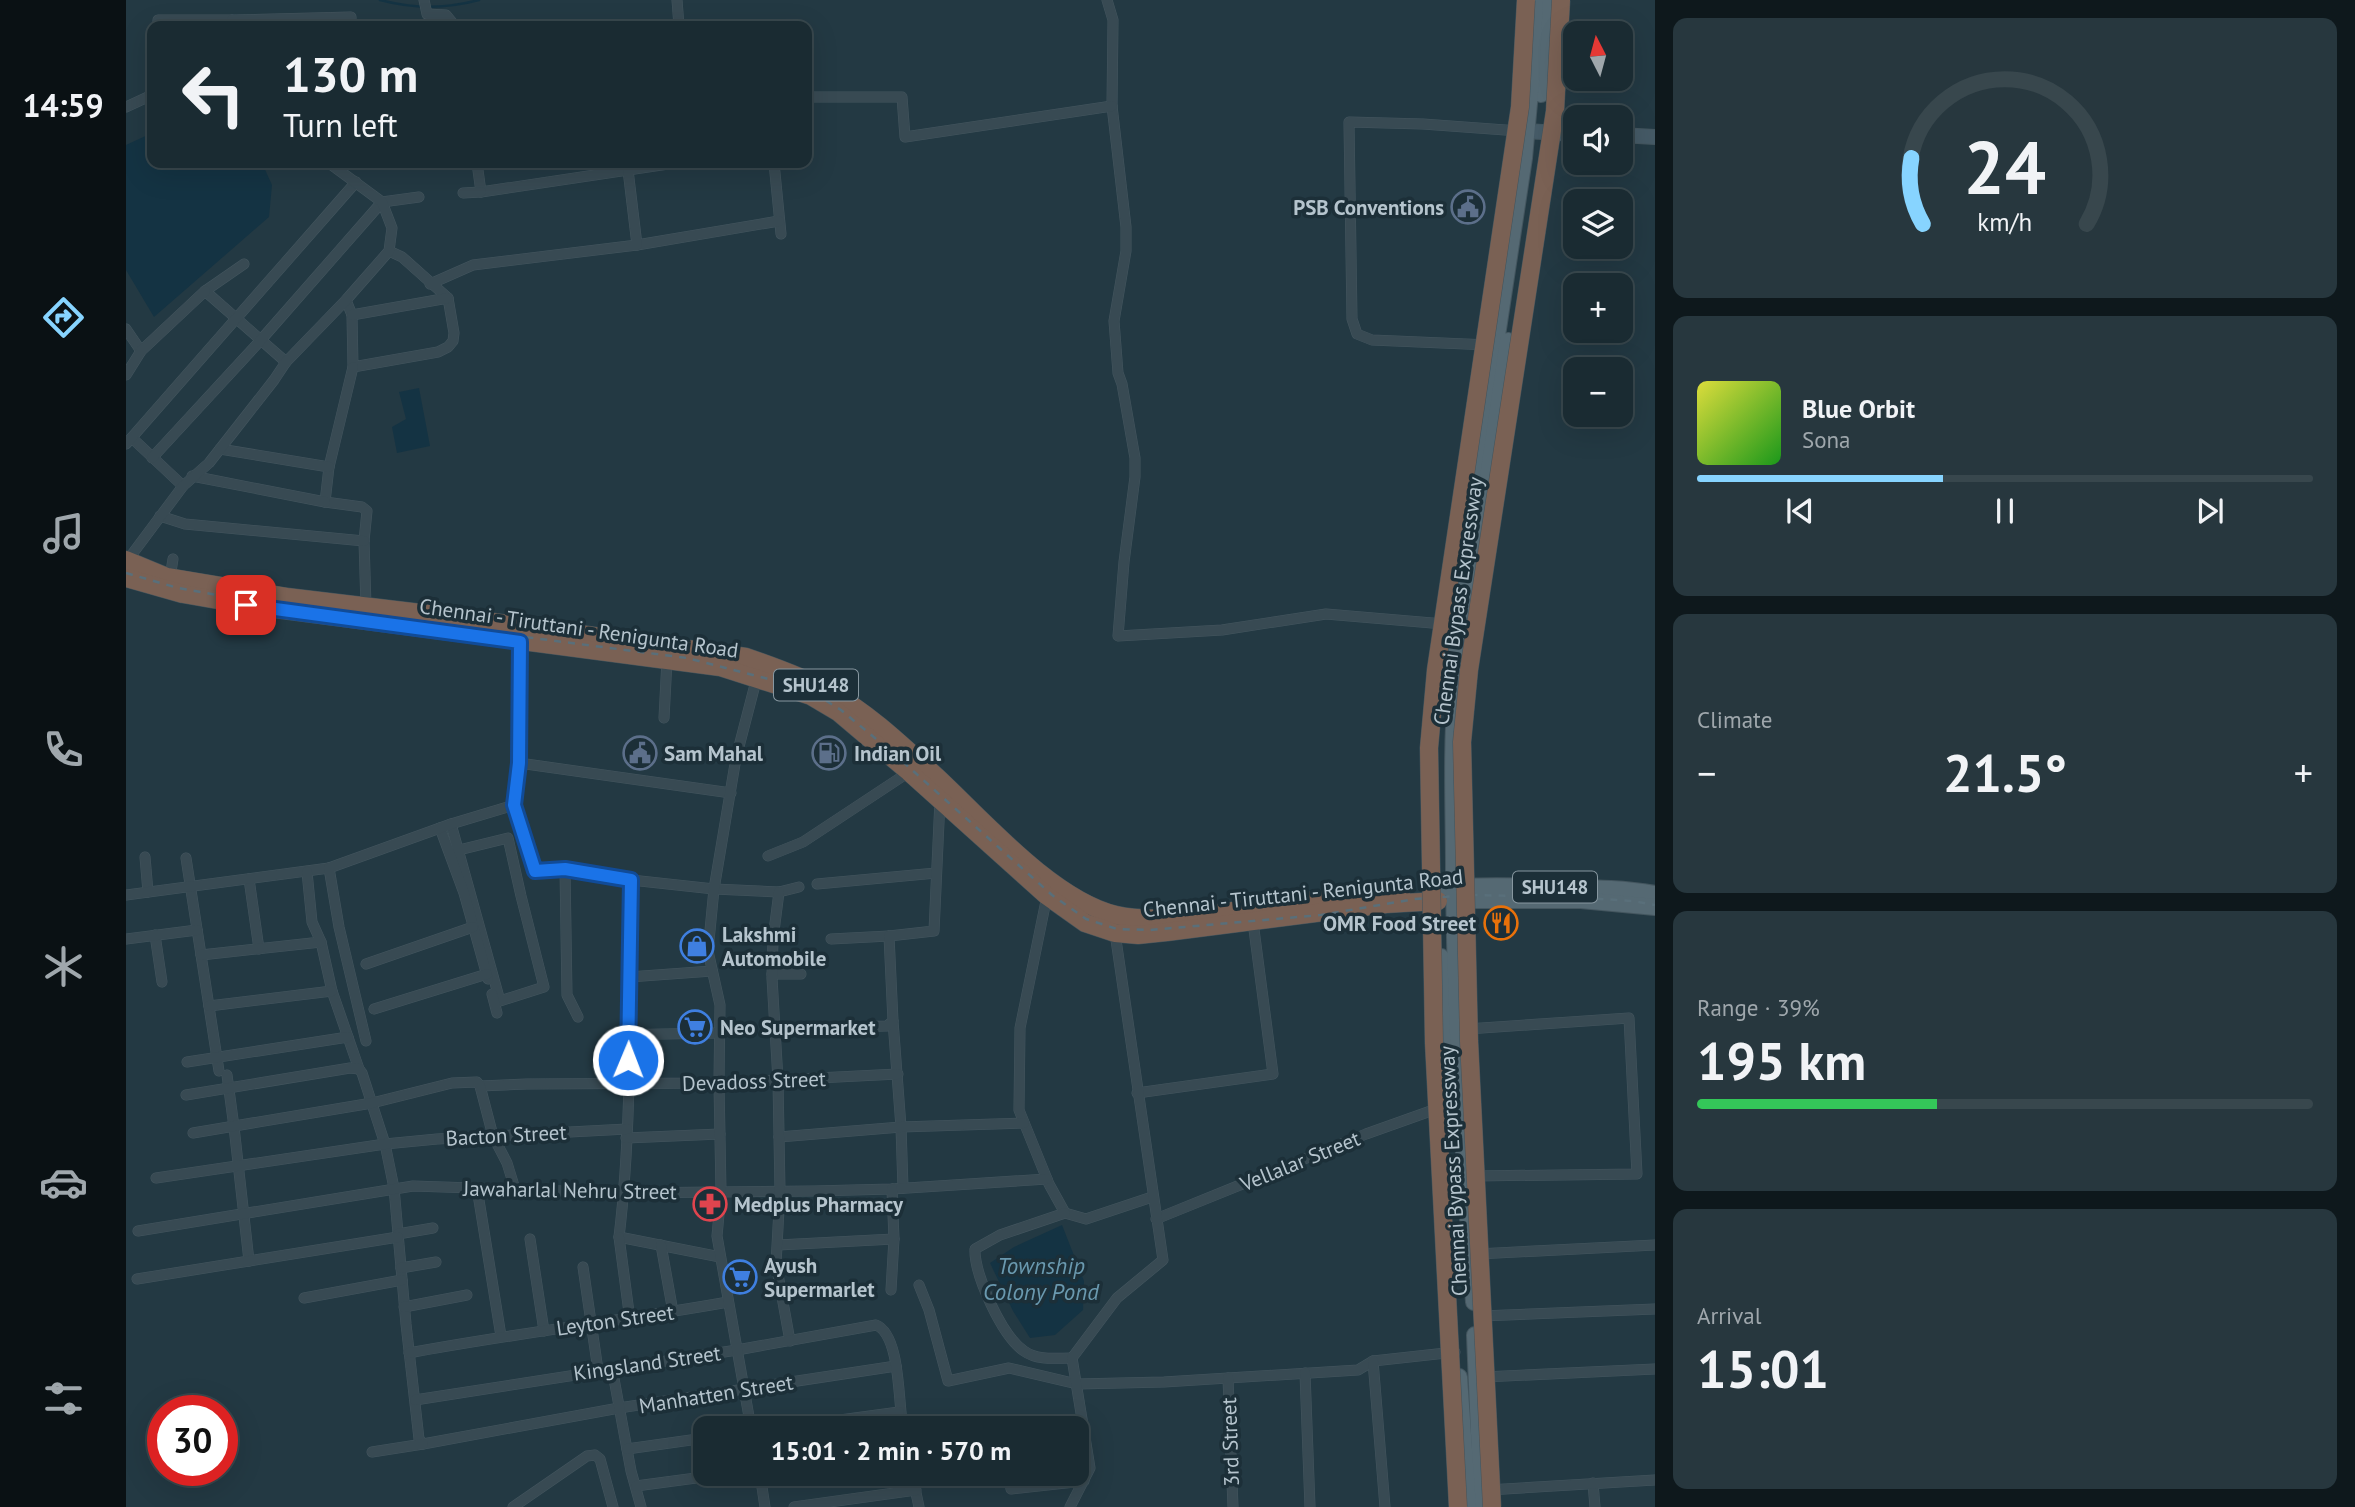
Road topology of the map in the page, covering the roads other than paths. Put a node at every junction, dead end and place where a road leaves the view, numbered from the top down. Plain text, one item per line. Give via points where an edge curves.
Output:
1 (424, 0) edge
2 (677, 0) edge
3 (1107, 0) edge
4 (1526, 0) edge
5 (1535, 0) edge
6 (1547, 0) edge
7 (1561, 0) edge
8 (158, 21) edge
9 (183, 21) edge
10 (272, 21) edge
11 (351, 21) edge
12 (451, 21) edge
13 (679, 21) edge
14 (147, 97) edge
15 (812, 97) edge
16 (1112, 106) junction
17 (126, 107) edge
18 (1532, 132) junction
19 (1563, 133) edge
20 (1633, 136) edge
21 (1655, 137) edge
22 (336, 168) edge
23 (478, 168) edge
24 (641, 168) edge
25 (774, 168) edge
26 (628, 170) junction
27 (356, 182) junction
28 (481, 192) junction
29 (463, 193) dead end
30 (419, 197) dead end
31 (382, 202) junction
32 (779, 221) junction
33 (781, 234) dead end
34 (637, 245) junction
35 (389, 251) junction
36 (244, 264) dead end
37 (430, 284) junction
38 (205, 291) junction
39 (448, 298) junction
40 (346, 300) junction
41 (352, 315) junction
42 (236, 317) junction
43 (126, 330) edge
44 (260, 341) junction
45 (1496, 346) junction
46 (141, 351) junction
47 (286, 362) junction
48 (353, 367) junction
49 (126, 375) edge
50 (129, 441) edge
51 (220, 449) junction
52 (152, 458) junction
53 (329, 467) junction
54 (192, 476) junction
55 (183, 486) junction
56 (325, 502) junction
57 (160, 516) junction
58 (365, 541) junction
59 (173, 559) dead end
60 (126, 561) edge
61 (126, 578) edge
62 (170, 578) junction
63 (366, 606) junction
64 (1452, 625) junction
65 (520, 642) junction
66 (667, 660) junction
67 (757, 677) junction
68 (664, 718) dead end
69 (519, 763) junction
70 (909, 772) junction
71 (730, 793) junction
72 (940, 800) junction
73 (514, 805) junction
74 (446, 826) junction
75 (459, 850) junction
76 (768, 856) dead end
77 (145, 857) dead end
78 (186, 858) dead end
79 (329, 868) junction
80 (565, 869) junction
81 (307, 872) junction
82 (936, 873) junction
83 (249, 879) junction
84 (631, 880) junction
85 (817, 884) dead end
86 (190, 886) junction
87 (799, 887) dead end
88 (714, 889) junction
89 (148, 892) junction
90 (779, 892) junction
91 (1446, 894) junction
92 (1655, 894) edge
93 (126, 895) edge
94 (1047, 895) junction
95 (1655, 907) edge
96 (1253, 922) junction
97 (474, 927) junction
98 (197, 930) junction
99 (1115, 933) junction
100 (155, 935) junction
101 (889, 936) junction
102 (126, 939) edge
103 (831, 939) dead end
104 (321, 942) junction
105 (259, 949) junction
106 (201, 955) junction
107 (366, 964) dead end
108 (712, 971) junction
109 (487, 974) junction
110 (772, 974) junction
111 (801, 974) dead end
112 (629, 977) junction
113 (162, 982) dead end
114 (332, 991) junction
115 (209, 1006) junction
116 (374, 1009) dead end
117 (497, 1013) dead end
118 (578, 1017) dead end
119 (893, 1021) junction
120 (775, 1029) junction
121 (1459, 1030) junction
122 (719, 1033) junction
123 (610, 1035) dead end
124 (628, 1036) junction
125 (348, 1037) junction
126 (366, 1041) dead end
127 (216, 1057) junction
128 (187, 1062) dead end
129 (359, 1069) junction
130 (898, 1074) junction
131 (778, 1080) junction
132 (719, 1083) junction
133 (627, 1085) junction
134 (481, 1086) junction
135 (229, 1088) junction
136 (1137, 1093) junction
137 (186, 1095) dead end
138 (372, 1103) junction
139 (1463, 1103) junction
140 (1446, 1105) junction
141 (1024, 1123) junction
142 (234, 1127) junction
143 (901, 1127) junction
144 (193, 1133) dead end
145 (626, 1133) junction
146 (720, 1134) junction
147 (493, 1136) junction
148 (779, 1137) junction
149 (385, 1144) junction
150 (239, 1165) junction
151 (1466, 1176) junction
152 (156, 1178) dead end
153 (1046, 1179) junction
154 (394, 1188) junction
155 (477, 1188) junction
156 (515, 1189) junction
157 (897, 1189) junction
158 (780, 1191) junction
159 (721, 1192) junction
160 (624, 1193) junction
161 (1152, 1197) junction
162 (1065, 1213) junction
163 (244, 1214) junction
164 (1156, 1219) junction
165 (433, 1228) dead end
166 (138, 1231) dead end
167 (398, 1236) junction
168 (619, 1237) junction
169 (894, 1239) junction
170 (530, 1240) dead end
171 (661, 1245) junction
172 (778, 1245) junction
173 (1655, 1245) edge
174 (1470, 1254) junction
175 (720, 1257) junction
176 (248, 1261) junction
177 (436, 1262) dead end
178 (583, 1267) dead end
179 (401, 1268) junction
180 (137, 1279) dead end
181 (402, 1280) junction
182 (919, 1285) dead end
183 (891, 1290) dead end
184 (467, 1295) dead end
185 (304, 1298) dead end
186 (728, 1302) junction
187 (404, 1307) junction
188 (1655, 1309) edge
189 (673, 1312) junction
190 (1475, 1316) junction
191 (630, 1320) junction
192 (591, 1325) junction
193 (544, 1331) junction
194 (501, 1336) junction
195 (790, 1341) junction
196 (737, 1350) junction
197 (1459, 1351) junction
198 (409, 1353) junction
199 (1072, 1358) junction
200 (1373, 1361) junction
201 (896, 1366) junction
202 (612, 1368) junction
203 (1655, 1369) edge
204 (598, 1370) junction
205 (1305, 1373) junction
206 (1476, 1377) junction
207 (1228, 1378) junction
208 (1460, 1380) junction
209 (1077, 1384) junction
210 (743, 1390) junction
211 (415, 1400) junction
212 (619, 1408) junction
213 (900, 1412) junction
214 (748, 1416) edge
215 (870, 1416) edge
216 (901, 1416) edge
217 (1079, 1416) edge
218 (693, 1440) edge
219 (423, 1444) junction
220 (627, 1449) junction
221 (372, 1452) dead end
222 (693, 1478) edge
223 (1655, 1480) edge
224 (1593, 1483) junction
225 (636, 1486) junction
226 (762, 1486) edge
227 (915, 1486) edge
228 (1011, 1486) edge
229 (1038, 1486) edge
230 (1081, 1486) edge
231 (916, 1490) junction
232 (1481, 1499) edge
233 (513, 1507) edge
234 (613, 1507) edge
235 (640, 1507) edge
236 (765, 1507) edge
237 (794, 1507) edge
238 (919, 1507) edge
239 (1070, 1507) edge
240 (1233, 1507) edge
241 (1310, 1507) edge
242 (1385, 1507) edge
243 (1458, 1507) edge
244 (1468, 1507) edge
245 (1492, 1507) edge
246 (1595, 1507) edge

1 - 12 street via 427,15 446,15
2 - 13 street
3 - 16 street via 1113,20
4 - 243 highway, Chennai Bypass Expressway, bridge via 1520,107 1436,670 1429,748 1434,1043
5 - 18 main road
6 - 18 main road via 1546,44
7 - 245 highway, Chennai Bypass Expressway, bridge via 1555,111 1469,670 1462,743 1469,1041
8 - 9 street
10 - 11 street via 351,17
14 - 17 street
15 - 16 street via 902,97 905,137
16 - 64 street via 1126,227 1114,321 1135,477 1118,636 1222,630 1326,614
18 - 19 street
18 - 45 main road
18 - 45 street via 1349,122 1352,320 1357,334 1372,340
18 - 91 main road via 1456,694
20 - 21 street
22 - 27 street
23 - 28 street
24 - 26 street
25 - 32 street
26 - 28 street
26 - 34 street
27 - 31 street
27 - 42 street
28 - 29 street
30 - 31 street
31 - 35 street via 392,228
31 - 44 street
32 - 33 street
32 - 34 street
34 - 37 street via 473,265
35 - 37 street
35 - 40 street
36 - 38 street
37 - 39 street
38 - 42 street
38 - 46 street
39 - 41 street
39 - 48 street via 454,333 448,347
40 - 41 street
40 - 47 street
41 - 48 street
42 - 44 street
42 - 50 street
43 - 46 street
44 - 47 street
44 - 52 street
45 - 64 main road
46 - 49 street
47 - 51 street
48 - 53 street
50 - 52 street
51 - 53 street
51 - 54 street
52 - 55 street
53 - 56 street
54 - 55 street
54 - 56 street
55 - 57 street
56 - 58 street via 365,509
57 - 58 street via 185,524
57 - 60 street
58 - 63 street
59 - 62 street
60 - 62 highway, Chennai - Tiruttani - Renigunta Road / SHU148
61 - 65 highway, Chennai - Tiruttani - Renigunta Road / SHU148 via 246,605
62 - 63 highway, Chennai - Tiruttani - Renigunta Road / SHU148
63 - 91 highway, Chennai - Tiruttani - Renigunta Road / SHU148 via 746,657 785,670 831,692 878,726 1066,893 1116,915 1208,915 1356,894
64 - 91 main road via 1437,757
65 - 66 highway, Chennai - Tiruttani - Renigunta Road / SHU148
65 - 69 street
66 - 67 highway, Chennai - Tiruttani - Renigunta Road / SHU148
66 - 68 street
67 - 70 highway, Chennai - Tiruttani - Renigunta Road / SHU148 via 811,695
67 - 71 street
69 - 71 street
69 - 73 street
70 - 72 highway, Chennai - Tiruttani - Renigunta Road / SHU148
70 - 76 street via 803,842
71 - 88 street
72 - 82 street
72 - 94 highway, Chennai - Tiruttani - Renigunta Road / SHU148
73 - 74 street
73 - 80 street via 535,871
74 - 75 street
74 - 79 street
74 - 97 street
75 - 75 street via 509,838 544,987 500,1001
77 - 89 street
78 - 86 street
79 - 81 street
79 - 126 street
80 - 84 street
80 - 118 street via 566,995
81 - 83 street
81 - 104 street via 312,922
82 - 85 street
82 - 101 street via 934,931
83 - 86 street
83 - 105 street
84 - 88 street
84 - 112 street
86 - 89 street
86 - 98 street
87 - 90 street
88 - 90 street
88 - 108 street via 708,951
89 - 93 street
90 - 110 street
91 - 92 main road, Chennai - Tiruttani - Renigunta Road / SHU148 via 1631,890
91 - 95 main road, Chennai - Tiruttani - Renigunta Road / SHU148
91 - 96 highway, Chennai - Tiruttani - Renigunta Road / SHU148
91 - 121 main road
91 - 140 main road
94 - 99 highway, Chennai - Tiruttani - Renigunta Road / SHU148 via 1085,923
94 - 141 street via 1020,1028 1019,1110
96 - 99 highway, Chennai - Tiruttani - Renigunta Road / SHU148
96 - 136 street via 1273,1074
97 - 107 street
97 - 109 street
98 - 100 street
98 - 106 street
99 - 136 street
100 - 102 street
100 - 113 street
101 - 103 street
101 - 119 street
104 - 105 street
104 - 114 street
105 - 106 street
106 - 115 street
108 - 112 street
108 - 122 street via 720,1005
109 - 116 street
109 - 117 street
110 - 111 street
110 - 120 street
112 - 124 street
114 - 115 street
114 - 125 street
115 - 127 street
119 - 120 street via 887,1026
119 - 130 street
120 - 131 street
121 - 139 main road
121 - 151 street via 1629,1018 1631,1044 1637,1174
122 - 124 street
122 - 132 street
123 - 124 street
124 - 133 street
125 - 127 street
125 - 129 street
127 - 128 street
127 - 135 street
129 - 135 street
129 - 138 street
130 - 131 street, Devadoss Street
130 - 143 street
131 - 132 street, Devadoss Street
131 - 148 street
132 - 133 street, Devadoss Street
132 - 146 street
133 - 134 street, Devadoss Street
133 - 145 street
134 - 138 street, Devadoss Street via 477,1082 452,1083
134 - 147 street
135 - 137 street
135 - 142 street
136 - 161 street
138 - 142 street, Devadoss Street
138 - 149 street
139 - 140 street, Vellalar Street
139 - 151 main road
140 - 164 street, Vellalar Street
140 - 197 main road
141 - 143 street
141 - 153 street
142 - 144 street, Devadoss Street
142 - 150 street
143 - 148 street
143 - 157 street
145 - 146 street, Bacton Street
145 - 147 street, Bacton Street
145 - 160 street
146 - 159 street
147 - 149 street, Bacton Street
147 - 156 street
148 - 158 street
149 - 150 street, Bacton Street
149 - 154 street
150 - 152 street, Bacton Street
150 - 163 street
151 - 174 main road
153 - 157 street, Jawaharlal Nehru Street
153 - 162 street
154 - 155 street, Jawaharlal Nehru Street
154 - 163 street, Jawaharlal Nehru Street
154 - 167 street
155 - 156 street, Jawaharlal Nehru Street
155 - 194 street
156 - 160 street, Jawaharlal Nehru Street
157 - 158 street, Jawaharlal Nehru Street
157 - 169 street
158 - 159 street, Jawaharlal Nehru Street
158 - 172 street
159 - 160 street, Jawaharlal Nehru Street
159 - 175 street
160 - 168 street
161 - 162 street via 1086,1219
161 - 164 street
162 - 199 street via 1000,1235 975,1249 975,1260 1007,1335 1025,1352 1040,1358
163 - 166 street, Jawaharlal Nehru Street
163 - 176 street
164 - 199 street via 1163,1260 1117,1298
165 - 167 street
167 - 176 street
167 - 179 street
168 - 171 street
168 - 191 street
169 - 172 street
169 - 183 street
170 - 193 street
171 - 175 street
171 - 189 street
172 - 195 street via 776,1266
173 - 174 street
174 - 190 main road
175 - 186 street
176 - 180 street
177 - 179 street
178 - 192 street
179 - 181 street
181 - 185 street
181 - 187 street
182 - 209 street via 948,1381 1009,1368
184 - 187 street
186 - 189 street, Leyton Street
186 - 196 street
187 - 198 street
188 - 190 street
189 - 191 street, Leyton Street
190 - 206 main road
191 - 192 street, Leyton Street
192 - 193 street, Leyton Street
192 - 204 street
193 - 194 street, Leyton Street
194 - 198 street, Leyton Street
195 - 196 street, Kingsland Street
195 - 201 street, Kingsland Street via 880,1326 894,1350
196 - 202 street, Kingsland Street
196 - 210 street
197 - 200 street
197 - 208 main road
198 - 211 street
199 - 209 street
200 - 205 street via 1358,1370
200 - 242 street
201 - 210 street, Manhatten Street
201 - 213 street
202 - 204 street, Kingsland Street
202 - 212 street
203 - 206 street
204 - 211 street, Kingsland Street
205 - 207 street
205 - 241 street
206 - 208 street
206 - 232 main road
207 - 209 street
207 - 240 street, 3rd Street
208 - 244 main road
209 - 217 street
210 - 212 street, Manhatten Street
210 - 214 street
211 - 219 street
212 - 219 street, Manhatten Street
212 - 220 street
213 - 215 street
213 - 216 street
218 - 220 street
219 - 221 street, Manhatten Street
220 - 225 street
222 - 225 street
223 - 224 street
224 - 232 street
224 - 246 street
225 - 235 street
226 - 236 street
227 - 231 street
228 - 229 street
230 - 239 street
231 - 237 street
231 - 238 street
233 - 234 street via 595,1455

